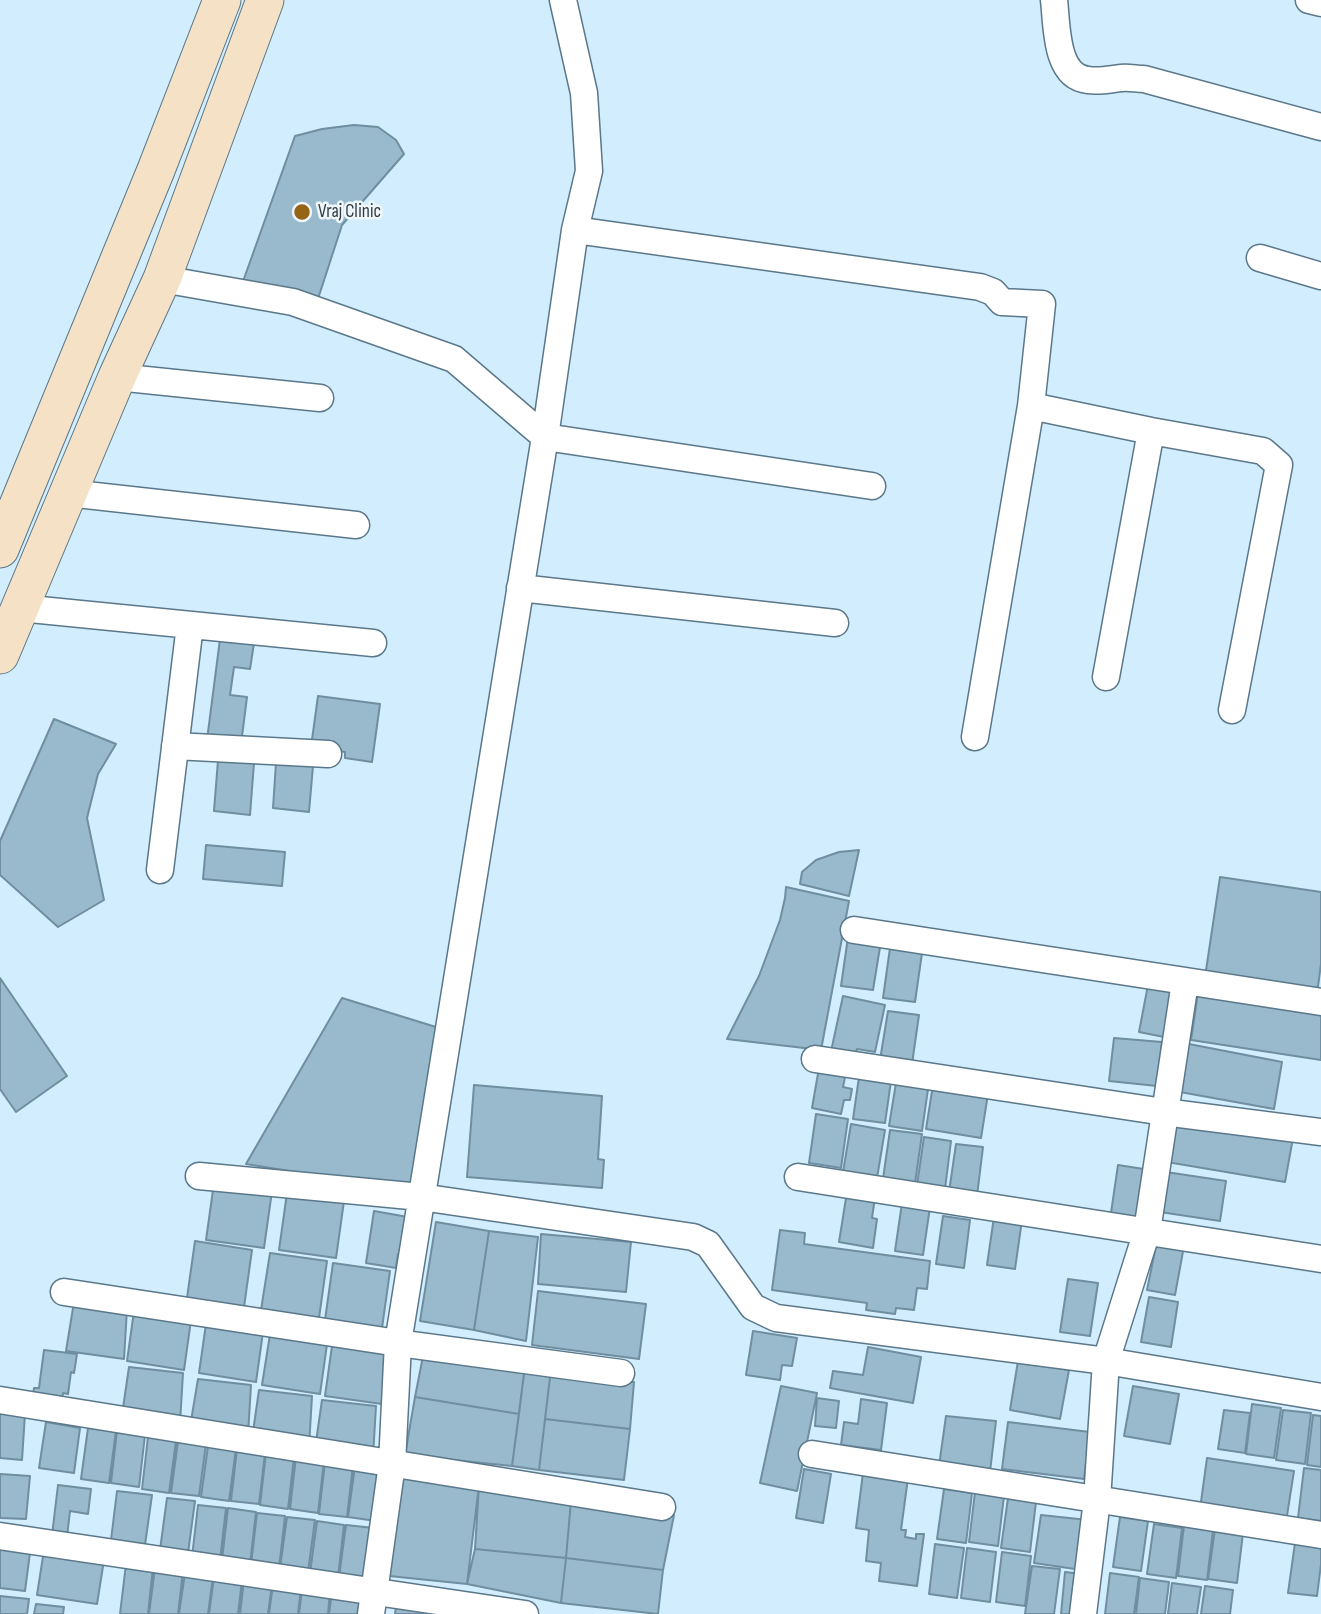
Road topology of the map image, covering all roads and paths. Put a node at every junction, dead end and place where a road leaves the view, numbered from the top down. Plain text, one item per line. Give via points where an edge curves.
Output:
1 (222, 0) edge
2 (265, 0) edge
3 (563, 0) edge
4 (1054, 0) edge
5 (1309, 0) edge
6 (1321, 3) edge
7 (1321, 127) edge
8 (140, 211) junction
9 (182, 227) junction
10 (575, 230) junction
11 (1260, 258) dead end
12 (1321, 276) edge
13 (162, 279) junction
14 (117, 377) junction
15 (320, 398) dead end
16 (1031, 406) junction
17 (1151, 431) junction
18 (545, 437) junction
19 (872, 486) dead end
20 (68, 493) junction
21 (356, 525) dead end
22 (0, 549) edge
23 (520, 588) junction
24 (20, 608) junction
25 (835, 623) dead end
26 (190, 625) junction
27 (373, 643) dead end
28 (0, 655) edge
29 (1106, 677) dead end
30 (1232, 710) dead end
31 (975, 737) dead end
32 (176, 746) junction
33 (328, 754) dead end
34 (160, 870) dead end
35 (854, 930) dead end
36 (1185, 982) junction
37 (1321, 1002) edge
38 (815, 1059) dead end
39 (1164, 1112) junction
40 (1321, 1132) edge
41 (199, 1176) dead end
42 (798, 1177) dead end
43 (421, 1198) junction
44 (1147, 1231) junction
45 (1321, 1259) edge
46 (64, 1292) dead end
47 (398, 1343) junction
48 (1106, 1361) junction
49 (621, 1373) dead end
50 (1321, 1397) edge
51 (0, 1401) edge
52 (811, 1454) dead end
53 (392, 1464) junction
54 (1097, 1500) junction
55 (662, 1507) dead end
56 (1321, 1535) edge
57 (0, 1536) edge
58 (372, 1602) edge
59 (525, 1614) edge
60 (1083, 1614) edge

1 - 8 main road
2 - 9 main road
3 - 10 street via 584,93 589,171
4 - 7 street via 1066,69 1078,78 1144,79
5 - 6 street
8 - 9 main road
8 - 22 main road
9 - 13 main road
10 - 16 street via 980,287 1002,302 1042,304
10 - 18 street
11 - 12 street
13 - 14 main road
13 - 18 street via 293,302 454,359
14 - 15 street
14 - 20 main road
16 - 17 street
16 - 31 street
17 - 29 street
17 - 30 street via 1263,451 1279,465
18 - 19 street
18 - 23 street
20 - 21 street
20 - 24 main road
23 - 25 street
23 - 43 street
24 - 26 street
24 - 28 main road
26 - 27 street
26 - 32 street
32 - 33 street
32 - 34 street
35 - 36 street
36 - 37 street
36 - 39 street
38 - 39 street
39 - 40 street
39 - 44 street
41 - 43 street
42 - 44 street
43 - 47 street
43 - 48 street via 693,1237 708,1244 752,1307 776,1318
44 - 45 street
44 - 48 street
46 - 47 street
47 - 49 street
47 - 53 street
48 - 50 street
48 - 54 street
51 - 53 street
52 - 54 street
53 - 55 street
53 - 58 street
54 - 56 street
54 - 60 street
57 - 58 street
58 - 59 street

